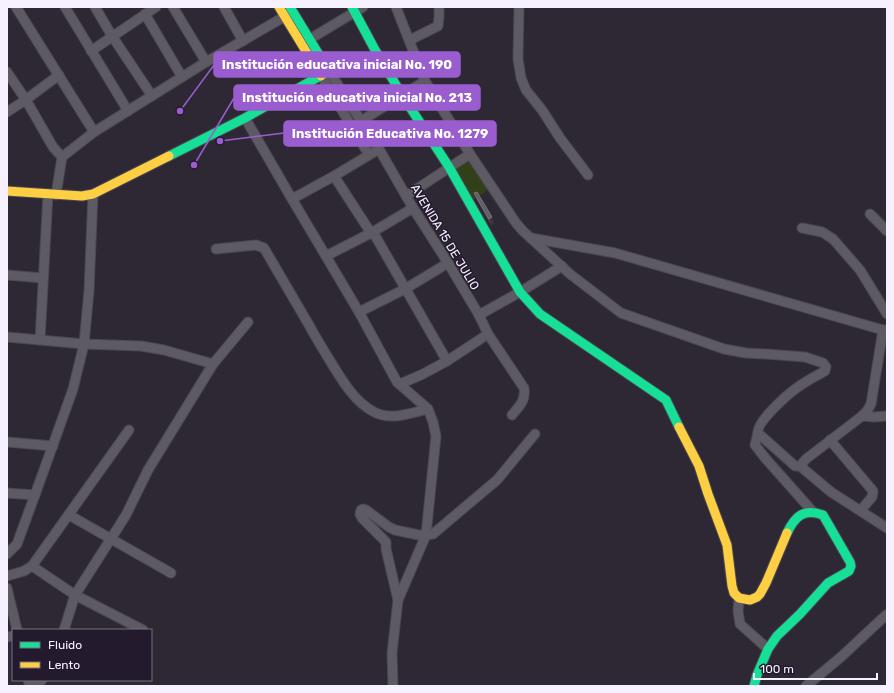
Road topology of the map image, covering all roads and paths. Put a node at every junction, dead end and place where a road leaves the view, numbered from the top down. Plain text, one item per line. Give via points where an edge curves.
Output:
1 (16, 7) edge
2 (65, 7) edge
3 (94, 7) edge
4 (156, 7) edge
5 (173, 7) edge
6 (224, 7) edge
7 (279, 7) edge
8 (396, 7) edge
9 (439, 7) edge
10 (519, 7) edge
11 (357, 9) edge
12 (289, 12) edge
13 (145, 14) junction
14 (112, 36) junction
15 (310, 39) junction
16 (410, 40) junction
17 (243, 41) junction
18 (91, 51) junction
19 (206, 62) junction
20 (7, 72) edge
21 (325, 74) junction
22 (58, 75) junction
23 (182, 77) junction
24 (425, 81) junction
25 (402, 95) junction
26 (152, 96) junction
27 (26, 100) junction
28 (128, 111) junction
29 (7, 112) edge
30 (245, 118) junction
31 (361, 121) junction
32 (94, 132) junction
33 (379, 149) junction
34 (470, 154) junction
35 (369, 155) junction
36 (62, 157) junction
37 (449, 167) junction
38 (588, 175) dead end
39 (334, 176) junction
40 (7, 191) edge
41 (52, 194) junction
42 (93, 194) junction
43 (406, 196) junction
44 (292, 199) junction
45 (413, 208) junction
46 (870, 214) dead end
47 (802, 228) dead end
48 (887, 231) edge
49 (372, 233) junction
50 (531, 238) junction
51 (216, 249) dead end
52 (326, 256) junction
53 (448, 264) junction
54 (562, 266) junction
55 (7, 275) edge
56 (43, 278) junction
57 (405, 289) junction
58 (520, 292) junction
59 (359, 312) junction
60 (887, 314) edge
61 (479, 315) junction
62 (248, 322) dead end
63 (885, 330) edge
64 (488, 334) junction
65 (7, 337) edge
66 (40, 340) junction
67 (84, 344) junction
68 (446, 361) junction
69 (213, 364) junction
70 (400, 384) junction
71 (428, 409) junction
72 (512, 415) dead end
73 (862, 416) junction
74 (887, 416) edge
75 (129, 430) dead end
76 (758, 433) junction
77 (535, 434) dead end
78 (830, 440) junction
79 (7, 442) edge
80 (53, 446) junction
81 (800, 466) junction
82 (7, 493) edge
83 (35, 495) junction
84 (861, 510) junction
85 (813, 512) junction
86 (69, 515) junction
87 (887, 528) edge
88 (426, 535) junction
89 (111, 539) junction
90 (7, 554) edge
91 (32, 566) junction
92 (171, 573) dead end
93 (7, 576) edge
94 (7, 588) edge
95 (75, 595) junction
96 (739, 598) junction
97 (398, 600) junction
98 (886, 615) dead end
99 (17, 629) edge
100 (64, 629) edge
101 (141, 629) edge
102 (768, 649) junction
103 (393, 686) edge
104 (754, 686) edge
105 (806, 686) edge

1 - 22 street
2 - 18 street
3 - 14 street
4 - 13 street
5 - 19 street
6 - 17 street
7 - 12 street, AVENIDA 15 DE JULIO
8 - 16 street
9 - 16 street via 438,26
10 - 38 street via 518,58 521,78 526,90
11 - 15 street
11 - 25 street via 374,48
12 - 15 street, AVENIDA 15 DE JULIO
12 - 17 street
12 - 21 street, AVENIDA 15 DE JULIO
13 - 14 street
13 - 23 street
14 - 18 street
14 - 26 street
15 - 21 street, AVENIDA 15 DE JULIO
16 - 24 street
17 - 19 street
18 - 28 street
19 - 23 street
20 - 27 street
21 - 30 street
21 - 31 street, AVENIDA 15 DE JULIO
21 - 35 street, AVENIDA 15 DE JULIO
22 - 27 street
22 - 32 street
23 - 26 street
24 - 25 street
24 - 34 street
25 - 31 street
25 - 37 street
26 - 28 street
27 - 29 street
27 - 36 street via 53,147
28 - 32 street
30 - 42 street
30 - 44 street
31 - 33 street, AVENIDA 15 DE JULIO
32 - 36 street
33 - 35 street
33 - 43 street, AVENIDA 15 DE JULIO
34 - 37 street
34 - 50 street via 516,223
35 - 39 street
36 - 41 street
37 - 43 street
37 - 58 street
39 - 44 street
39 - 49 street
40 - 41 street
41 - 42 street
41 - 56 street
42 - 67 street
43 - 45 street, AVENIDA 15 DE JULIO
44 - 52 street
45 - 49 street
45 - 53 street, AVENIDA 15 DE JULIO
46 - 48 street
47 - 60 street via 822,232 833,239 860,270
49 - 52 street
49 - 57 street
50 - 54 street
50 - 63 street via 616,253
51 - 71 street via 256,245 264,248 344,384 356,398 375,413 398,416
52 - 59 street
53 - 57 street
53 - 61 street, AVENIDA 15 DE JULIO
54 - 58 street
54 - 76 street via 627,316 724,349 805,357 823,363 825,371 798,387 765,417 758,428
55 - 56 street
56 - 66 street
57 - 59 street
57 - 68 street
58 - 61 street
58 - 96 street via 540,314 666,400 696,458 729,551 730,577 734,592
59 - 70 street
61 - 64 street, AVENIDA 15 DE JULIO
62 - 69 street
63 - 73 street via 871,404
64 - 68 street
64 - 72 street, AVENIDA 15 DE JULIO via 524,388 524,399
65 - 66 street
66 - 67 street
67 - 69 street via 142,346
67 - 80 street
68 - 70 street
69 - 89 street via 148,470
70 - 71 street
71 - 88 street via 436,436
73 - 74 street
73 - 78 street
75 - 86 street
76 - 81 street via 792,464
76 - 85 street via 755,445
77 - 88 street via 498,480 436,532
78 - 81 street
78 - 84 street via 873,491 872,497
79 - 80 street
80 - 83 street
81 - 84 street via 831,492
82 - 83 street
83 - 90 street via 17,544
84 - 87 street
85 - 96 street via 803,513 793,522 758,596 747,601
85 - 102 street via 823,515 850,562 850,569 828,583 776,636
86 - 89 street
86 - 91 street
88 - 97 street
88 - 97 street via 395,530 366,510 360,511 360,516 386,542
89 - 92 street
89 - 95 street
91 - 93 street
91 - 95 street
94 - 99 street
95 - 100 street
95 - 101 street
96 - 102 street via 740,624
97 - 103 street via 392,653
98 - 105 street
102 - 104 street

